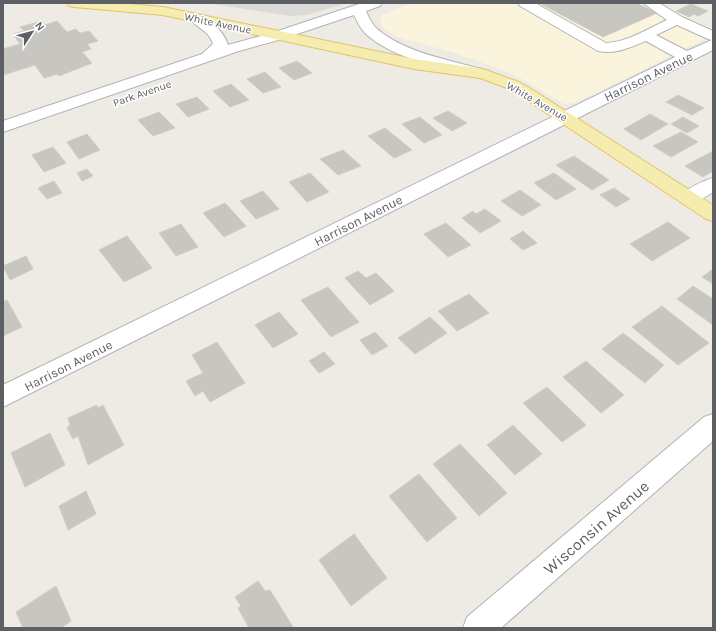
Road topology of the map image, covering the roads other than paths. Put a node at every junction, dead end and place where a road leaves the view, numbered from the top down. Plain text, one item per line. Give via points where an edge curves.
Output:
1 (74, 3) edge
2 (138, 3) edge
3 (375, 3) edge
4 (525, 3) edge
5 (650, 3) edge
6 (358, 9) junction
7 (195, 17) junction
8 (676, 20) junction
9 (284, 34) junction
10 (647, 36) junction
11 (713, 36) edge
12 (713, 44) edge
13 (687, 56) junction
14 (206, 58) junction
15 (482, 74) junction
16 (566, 117) junction
17 (3, 127) edge
18 (3, 142) edge
19 (713, 184) edge
20 (689, 198) junction
21 (713, 214) edge
22 (3, 397) edge
23 (713, 425) edge
24 (478, 628) edge

1 - 7 main road, White Avenue via 163,11
2 - 9 main road, White Avenue via 202,13
3 - 6 street, Park Avenue
4 - 10 street via 603,48 618,47
5 - 8 street
6 - 9 street, Park Avenue
6 - 15 street via 372,32 389,42 419,56
7 - 9 main road, White Avenue
7 - 14 street via 221,40 221,46
8 - 10 street
8 - 11 street
9 - 14 street, Park Avenue
9 - 15 main road, White Avenue via 313,43 414,64
9 - 18 street, Park Avenue via 257,50 204,72
10 - 13 street
12 - 13 street, Harrison Avenue
13 - 16 street, Harrison Avenue
14 - 17 street, Park Avenue
15 - 16 main road, White Avenue via 513,85
16 - 20 main road, White Avenue
16 - 22 street, Harrison Avenue
19 - 20 street
20 - 21 main road, White Avenue
23 - 24 street, Wisconsin Avenue

